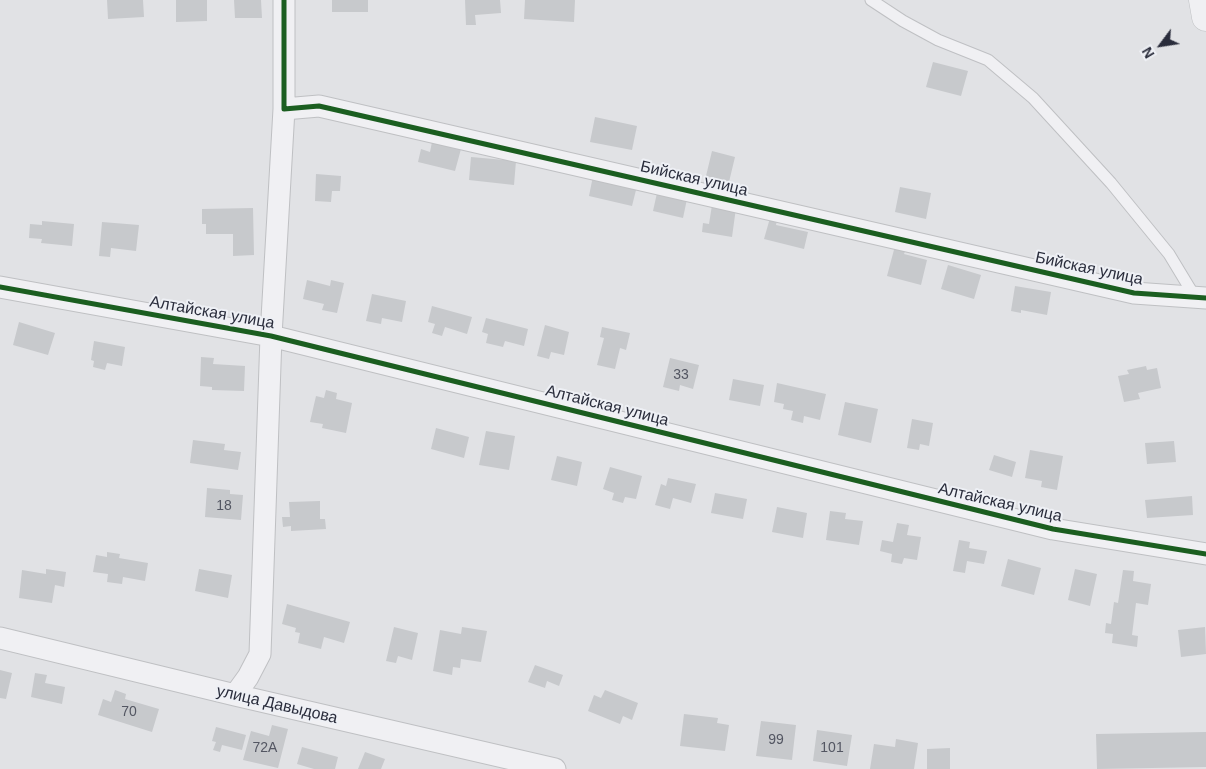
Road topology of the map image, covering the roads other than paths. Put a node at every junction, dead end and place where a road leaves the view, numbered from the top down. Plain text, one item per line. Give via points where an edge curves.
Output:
1 (284, 0) edge
2 (871, 0) edge
3 (1203, 0) edge
4 (1206, 17) edge
5 (284, 108) junction
6 (0, 286) edge
7 (1201, 297) edge
8 (271, 336) junction
9 (1206, 554) edge
10 (0, 638) edge
11 (235, 695) junction
12 (554, 769) edge

1 - 5 street
2 - 7 lane via 938,40 988,60 1033,98 1111,183
3 - 4 street
5 - 7 street, Бийская улица via 319,106 1134,293
5 - 8 street
6 - 8 street, Алтайская улица
8 - 9 street, Алтайская улица via 1053,530
8 - 11 street via 260,654
10 - 11 street, улица Давыдова
11 - 12 street, улица Давыдова

